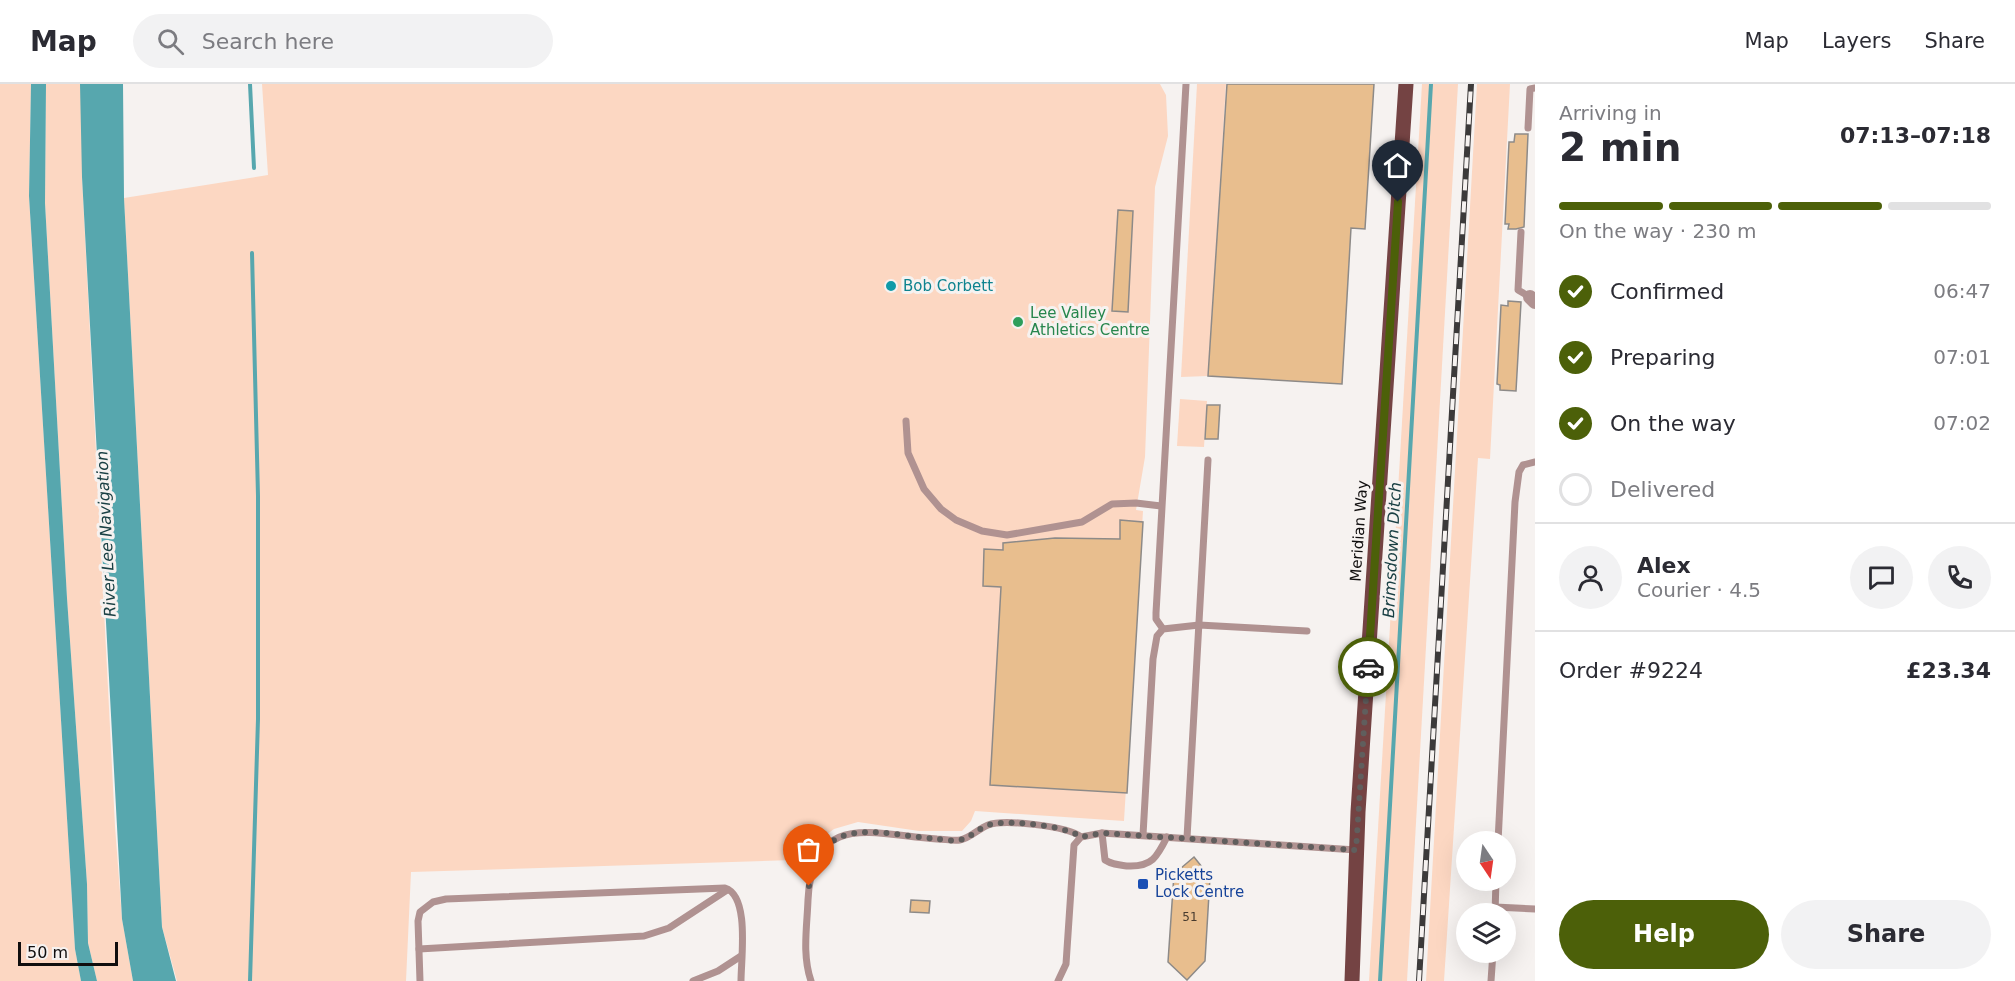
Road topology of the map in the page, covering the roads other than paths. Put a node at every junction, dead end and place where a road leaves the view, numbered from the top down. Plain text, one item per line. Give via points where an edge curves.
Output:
1 (1186, 84) edge
2 (1406, 84) edge
3 (1535, 88) edge
4 (1528, 128) dead end
5 (1521, 232) dead end
6 (1532, 300) edge
7 (906, 421) dead end
8 (1208, 460) dead end
9 (1535, 462) edge
10 (1161, 506) junction
11 (1199, 625) junction
12 (1163, 628) junction
13 (1308, 631) dead end
14 (1499, 831) edge
15 (1102, 833) junction
16 (1143, 835) junction
17 (1081, 837) junction
18 (1167, 837) junction
19 (1187, 838) junction
20 (1356, 850) junction
21 (729, 889) junction
22 (1516, 909) edge
23 (1535, 909) edge
24 (419, 949) junction
25 (741, 956) junction
26 (1492, 963) edge
27 (420, 981) edge
28 (693, 981) edge
29 (741, 981) edge
30 (811, 981) edge
31 (1058, 981) edge
32 (1352, 981) edge
33 (1491, 981) edge

1 - 10 lane
2 - 20 main road, Meridian Way
3 - 4 lane via 1530,89
5 - 6 lane via 1518,290
7 - 10 lane via 908,453 924,489 948,514 982,531 1007,535 1082,522 1112,504
8 - 11 lane
9 - 14 lane via 1523,465 1519,472 1515,502
10 - 12 lane via 1156,619
11 - 12 lane
11 - 13 lane
11 - 19 lane
12 - 16 lane via 1156,636 1153,659
15 - 16 lane
15 - 17 lane
15 - 18 lane via 1105,860 1113,865 1151,863
16 - 18 lane
17 - 30 lane via 1051,827 1003,823 986,826 960,840 858,831 837,838 822,848 811,868 805,965
17 - 31 lane via 1074,845 1066,964
18 - 19 lane
19 - 20 lane
20 - 32 main road, Meridian Way
21 - 24 lane via 669,928 644,936
21 - 24 lane via 446,899 433,902 420,912
21 - 25 lane via 737,896 742,915
22 - 23 lane
24 - 27 lane
25 - 28 lane
25 - 29 lane
26 - 33 lane

